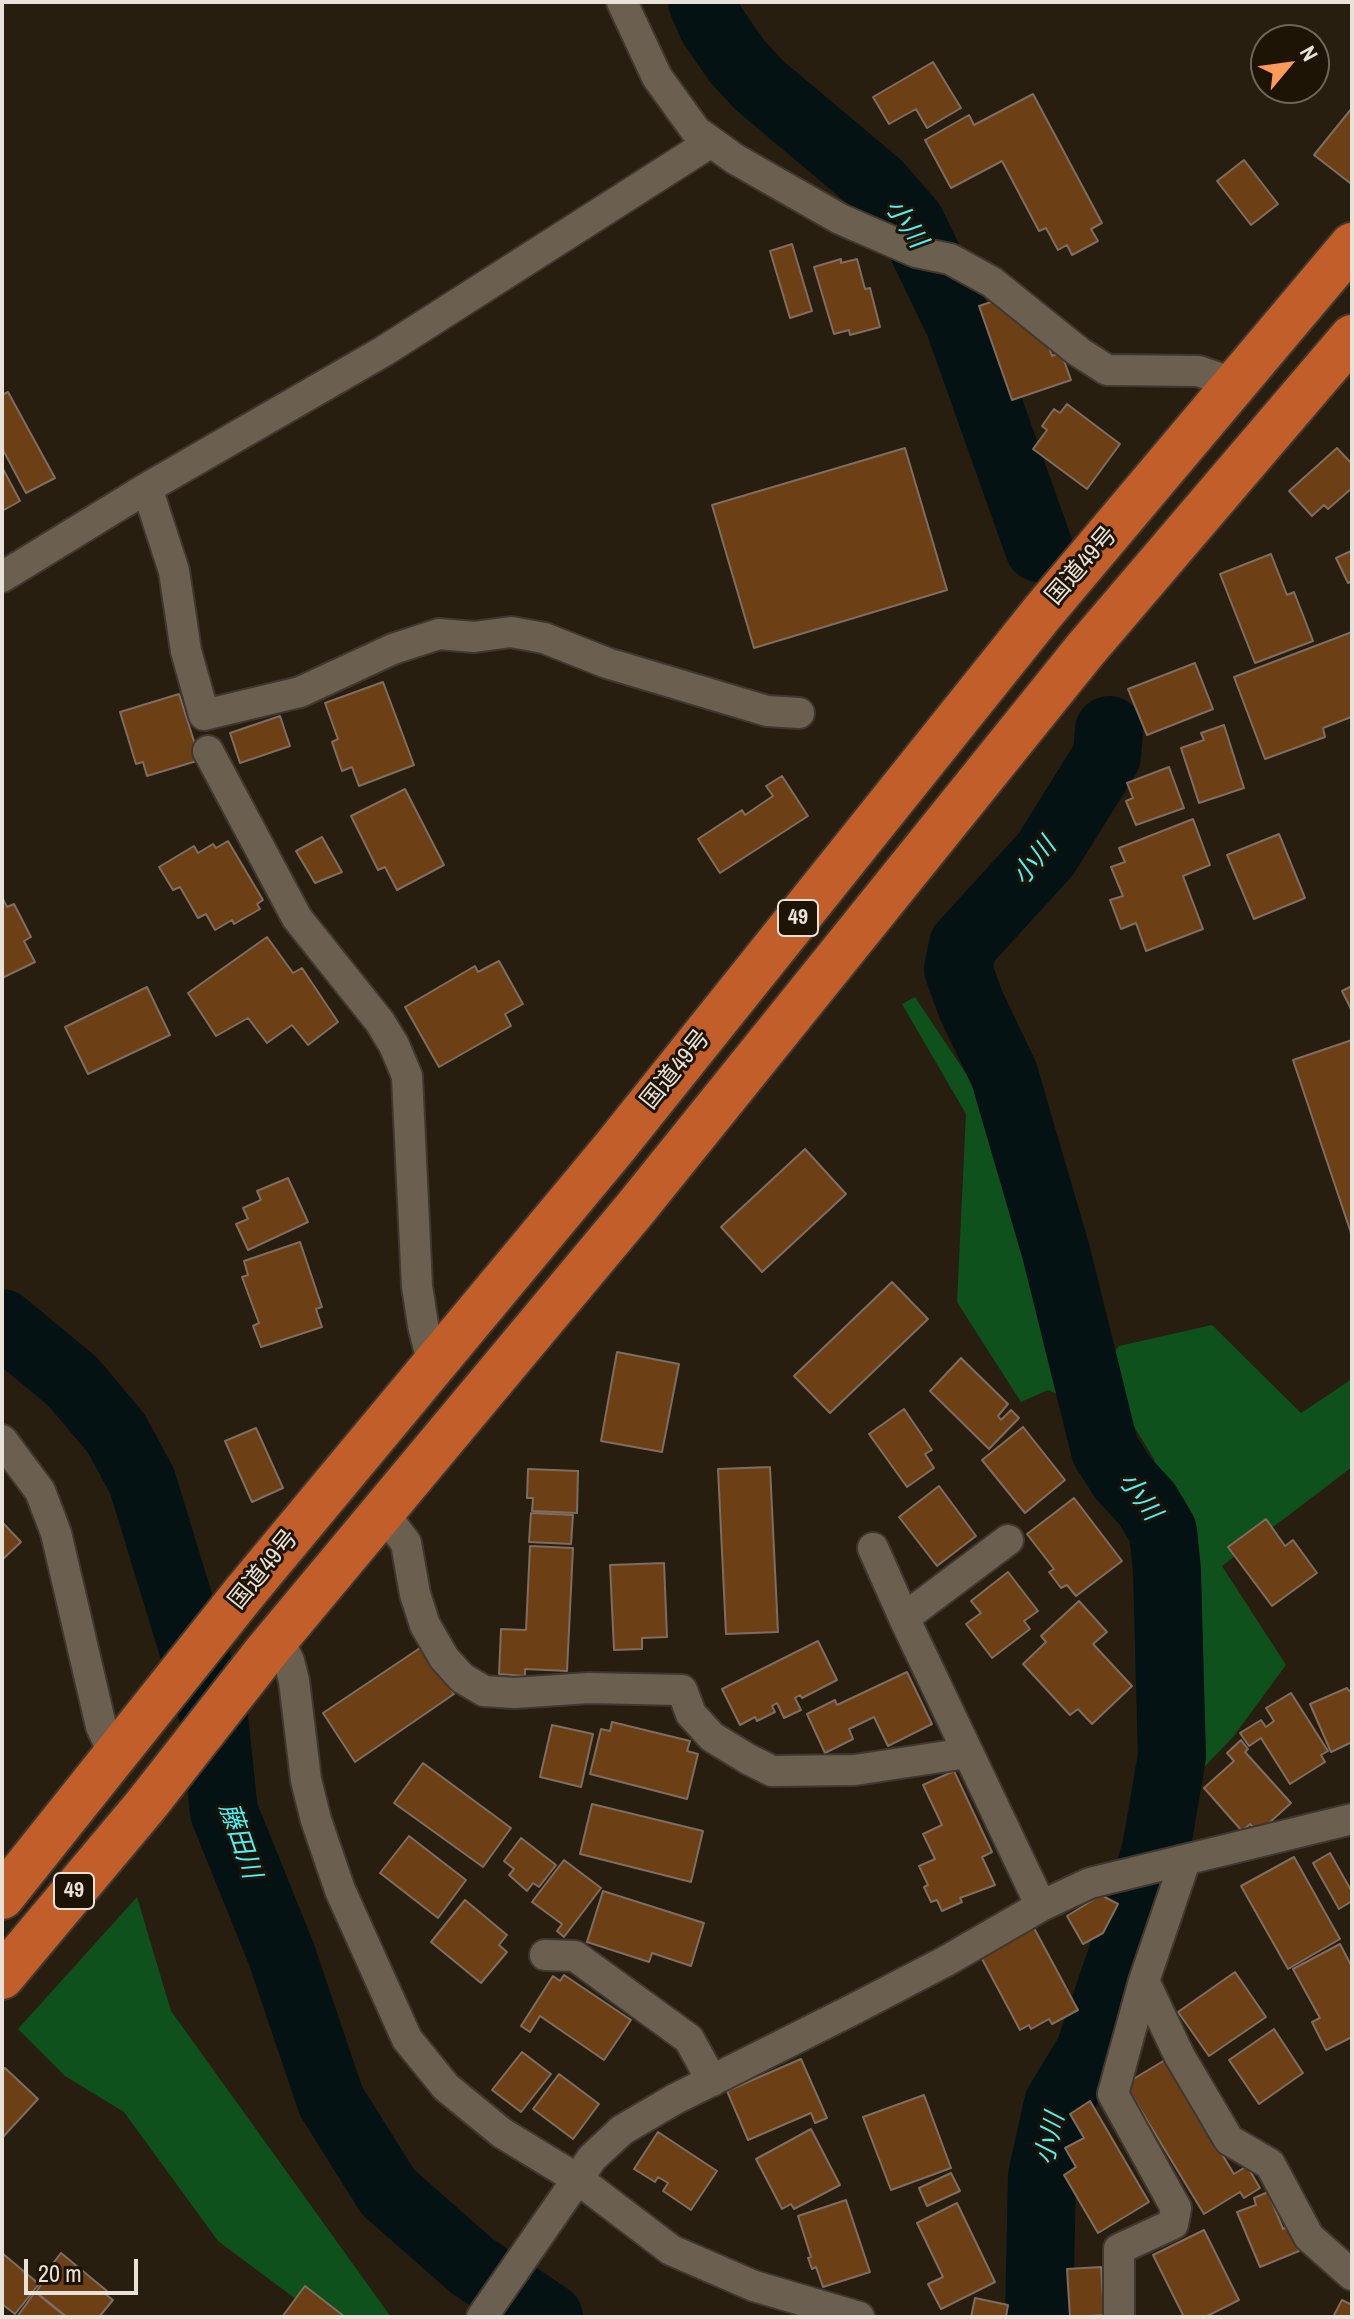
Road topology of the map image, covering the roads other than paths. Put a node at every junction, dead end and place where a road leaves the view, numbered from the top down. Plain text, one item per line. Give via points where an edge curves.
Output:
1 (622, 2) edge
2 (711, 142) junction
3 (1352, 245) edge
4 (1352, 337) edge
5 (1237, 384) junction
6 (147, 488) junction
7 (2, 577) edge
8 (799, 713) dead end
9 (208, 751) dead end
10 (433, 1365) junction
11 (2, 1440) edge
12 (382, 1511) junction
13 (1008, 1540) dead end
14 (873, 1548) dead end
15 (904, 1618) junction
16 (271, 1645) junction
17 (119, 1753) junction
18 (967, 1753) junction
19 (1352, 1819) edge
20 (1176, 1863) junction
21 (2, 1897) edge
22 (1041, 1906) junction
23 (545, 1955) dead end
24 (2, 1977) edge
25 (1144, 1981) junction
26 (712, 2081) junction
27 (579, 2180) junction
28 (1352, 2275) edge
29 (482, 2317) edge
30 (859, 2317) edge
31 (1119, 2317) edge

1 - 2 street via 657,77 696,131
2 - 5 street via 840,219 916,252 950,259 992,282 1107,370 1198,371
2 - 6 street via 384,351
3 - 5 highway, 国道49号 / 49
4 - 12 highway, 49 via 1085,650 635,1209
5 - 10 highway, 国道49号 / 49 via 1043,612 614,1148
6 - 7 street
6 - 8 street via 174,571 186,651 204,715 300,692 439,634 511,632 767,711
9 - 10 street via 297,918 380,1022 407,1076 417,1286
10 - 17 highway, 国道49号 / 49
11 - 17 street via 40,1491 56,1533 101,1726
12 - 16 highway, 49
12 - 18 street via 406,1543 415,1594 444,1658 484,1691 682,1690 691,1714 712,1737 772,1771 855,1770
13 - 15 street
14 - 15 street
15 - 18 street
16 - 24 highway, 49
16 - 27 street via 289,1661 316,1820 350,1914 407,2039 446,2087 480,2115
17 - 21 highway, 国道49号 / 49
18 - 22 street
19 - 20 street
20 - 22 street via 1090,1883
20 - 25 street
22 - 26 street
23 - 26 street via 575,1956 689,2039
25 - 28 street via 1179,2055 1229,2140 1270,2164 1309,2237
25 - 31 street via 1113,2094 1176,2208 1173,2224 1119,2249
26 - 27 street via 622,2130 592,2158
27 - 29 street
27 - 30 street via 671,2250 754,2286

